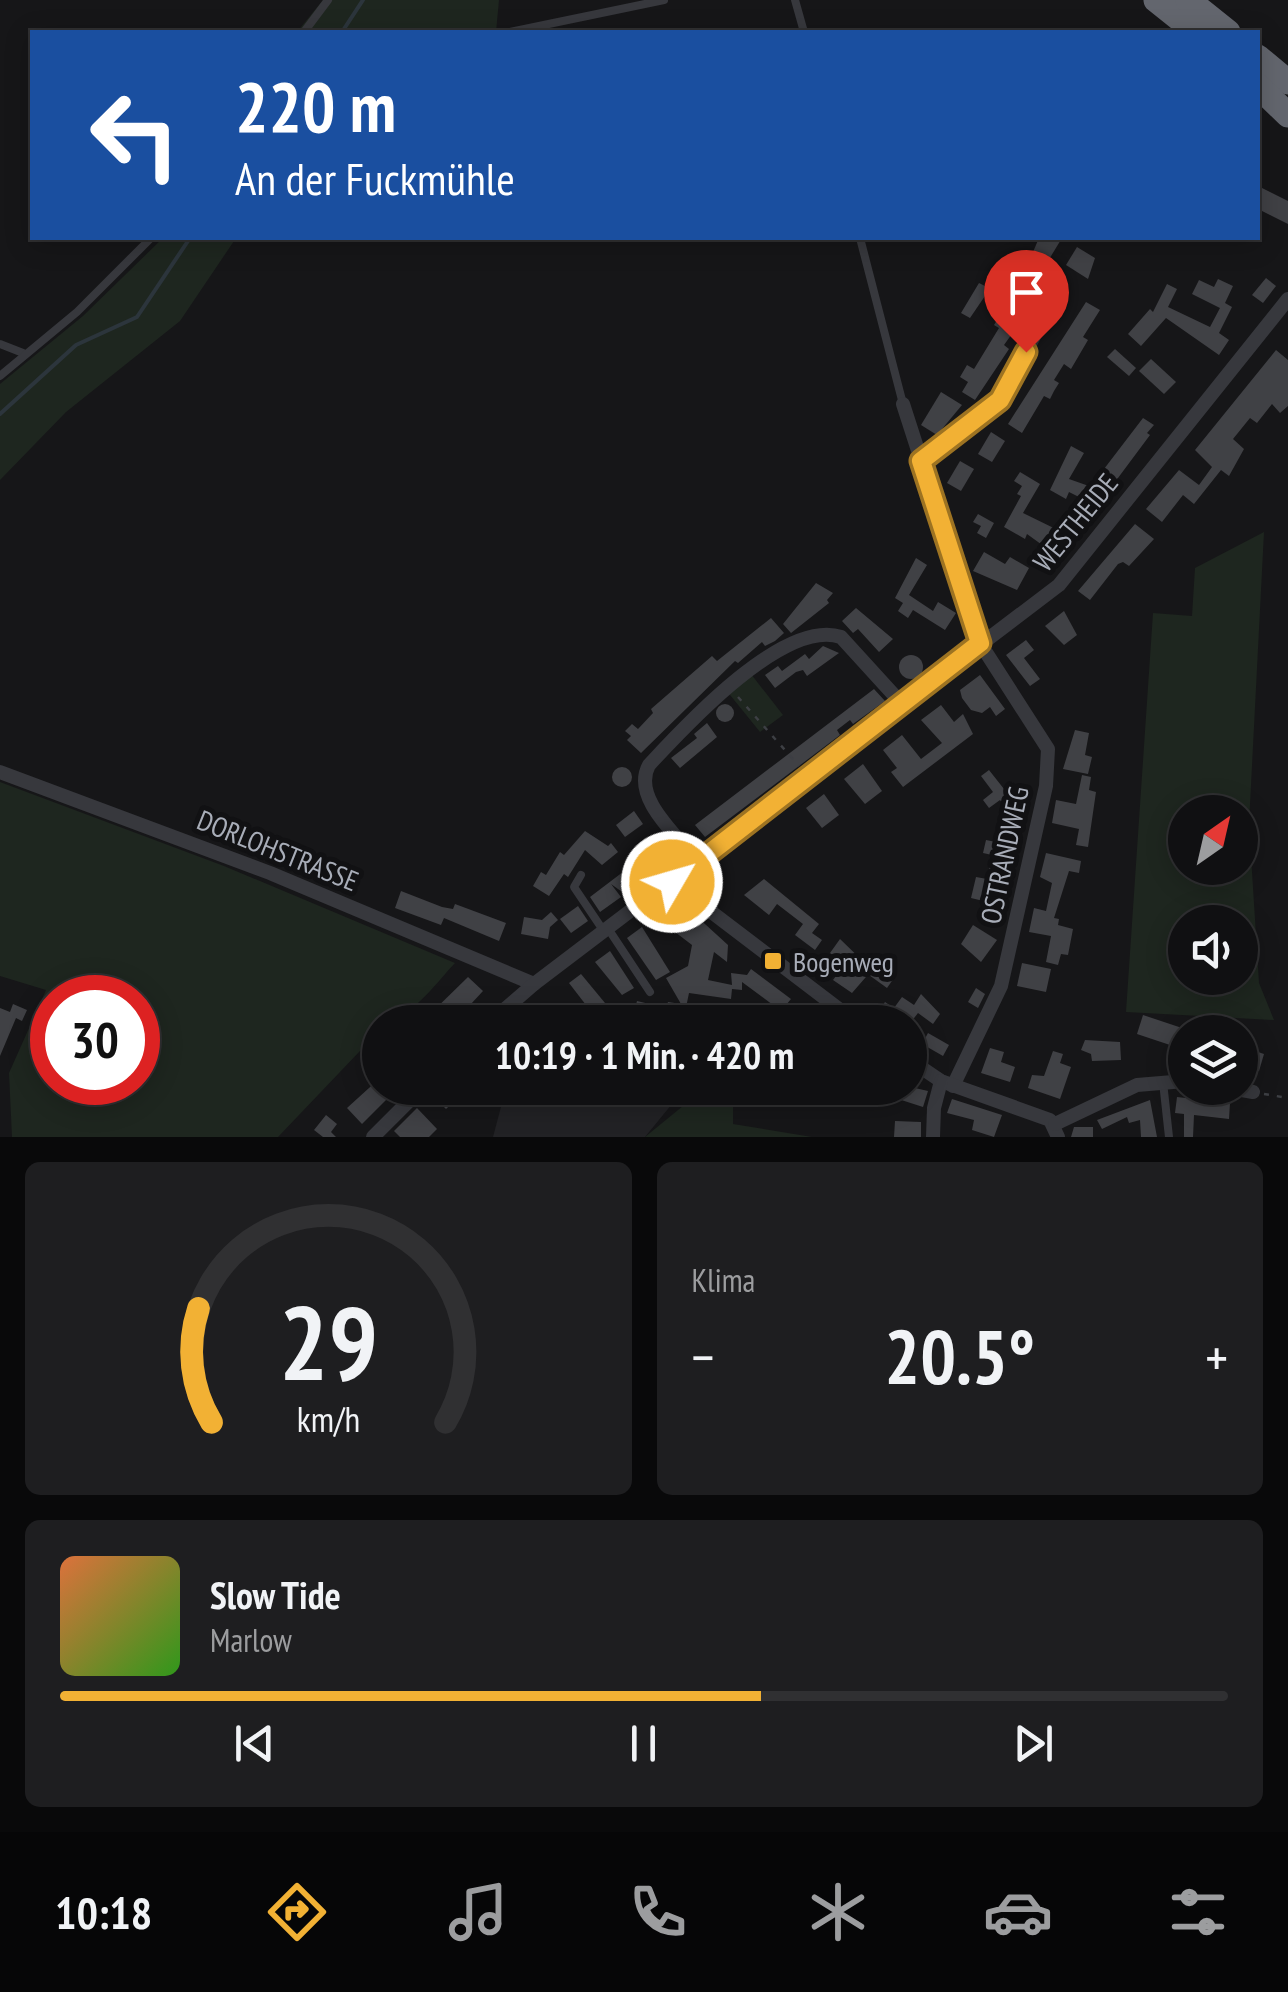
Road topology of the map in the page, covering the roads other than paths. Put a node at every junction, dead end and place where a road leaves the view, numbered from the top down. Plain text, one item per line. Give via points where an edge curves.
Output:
1 (328, 0) edge
2 (664, 0) edge
3 (795, 0) edge
4 (1156, 0) edge
5 (1188, 0) edge
6 (306, 30) edge
7 (520, 30) edge
8 (803, 30) edge
9 (1194, 30) edge
10 (1226, 30) edge
11 (1260, 58) edge
12 (1288, 82) edge
13 (1260, 87) edge
14 (1288, 112) edge
15 (149, 240) edge
16 (861, 240) edge
17 (1056, 295) dead end
18 (1288, 299) edge
19 (0, 344) edge
20 (23, 353) junction
21 (0, 376) edge
22 (902, 404) joint
23 (921, 461) junction
24 (980, 643) junction
25 (903, 704) junction
26 (0, 772) edge
27 (722, 844) junction
28 (698, 862) junction
29 (581, 876) dead end
30 (672, 882) junction
31 (715, 914) junction
32 (607, 931) junction
33 (534, 984) junction
34 (650, 992) dead end
35 (510, 1005) edge
36 (834, 1005) edge
37 (927, 1071) edge
38 (1162, 1082) junction
39 (1168, 1082) edge
40 (947, 1084) junction
41 (405, 1105) edge
42 (1056, 1130) edge
43 (373, 1137) edge
44 (933, 1137) edge
45 (1168, 1137) edge

1 - 6 lane
2 - 7 lane
3 - 8 lane
4 - 9 highway
5 - 10 highway
11 - 12 highway
13 - 14 highway
15 - 20 lane via 77,312
16 - 22 lane
17 - 23 street via 1000,400
18 - 24 street, WESTHEIDE via 1059,586
19 - 20 lane
20 - 21 lane
22 - 23 street, OSTRANDWEG
23 - 24 street, OSTRANDWEG
24 - 25 street, WESTHEIDE
24 - 40 street, OSTRANDWEG via 1042,733 1048,757 1001,986
25 - 27 street, WESTHEIDE
25 - 28 street via 842,637 829,633 731,680 644,778 647,796
26 - 33 street, DORLOHSTRASSE via 270,873
27 - 28 street, WESTHEIDE
27 - 31 lane via 706,875
28 - 30 street, WESTHEIDE
29 - 32 lane via 574,888
30 - 31 street
30 - 32 street, WESTHEIDE
31 - 36 street
32 - 33 street, WESTHEIDE
32 - 34 lane
33 - 35 street, WESTHEIDE
37 - 40 street
38 - 39 street
38 - 42 street via 1106,1097
38 - 45 lane
40 - 42 street
40 - 44 street, OSTRANDWEG via 934,1108
41 - 43 street

